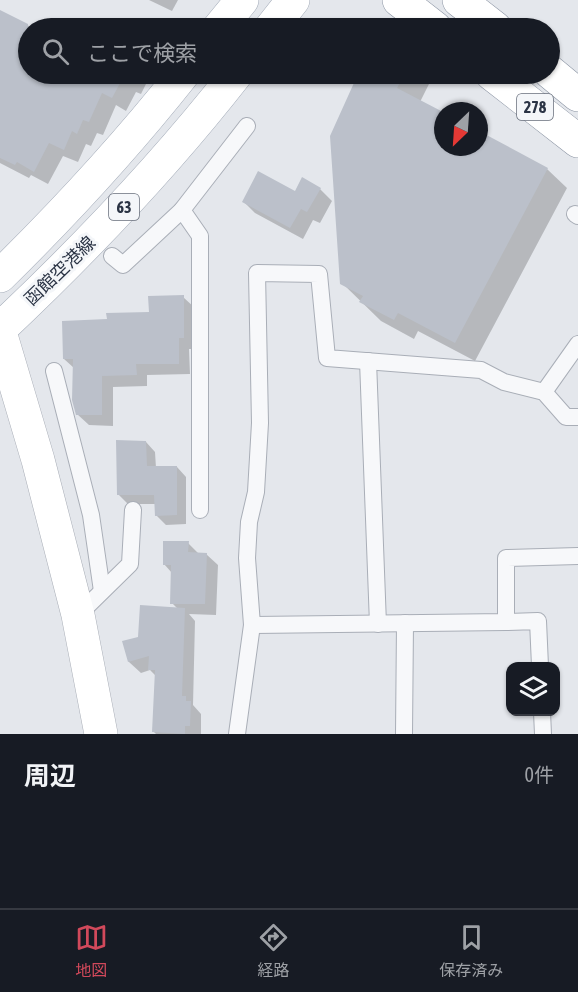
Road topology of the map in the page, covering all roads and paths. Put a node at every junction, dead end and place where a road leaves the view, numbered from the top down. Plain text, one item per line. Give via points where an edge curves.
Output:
1 (242, 0) edge
2 (293, 0) edge
3 (399, 0) edge
4 (459, 0) edge
5 (227, 18) edge
6 (279, 18) edge
7 (422, 18) edge
8 (482, 18) edge
9 (560, 81) edge
10 (175, 84) edge
11 (228, 84) edge
12 (505, 84) edge
13 (578, 95) edge
14 (247, 126) dead end
15 (578, 141) edge
16 (182, 210) junction
17 (112, 256) dead end
18 (0, 276) edge
19 (0, 331) edge
20 (578, 344) edge
21 (368, 361) junction
22 (54, 371) dead end
23 (544, 392) junction
24 (578, 417) edge
25 (133, 510) dead end
26 (200, 510) dead end
27 (578, 556) edge
28 (102, 591) junction
29 (78, 615) junction
30 (506, 622) junction
31 (405, 623) junction
32 (378, 624) junction
33 (252, 625) junction
34 (540, 662) edge
35 (542, 716) edge
36 (101, 734) edge
37 (237, 734) edge
38 (404, 734) edge
39 (543, 734) edge

1 - 5 main road
2 - 6 main road
3 - 7 main road
4 - 8 main road
9 - 13 main road, 278
10 - 18 main road, 63 via 60,217
11 - 19 main road, 函館空港線 / 63 via 130,201
12 - 15 main road, 278
14 - 16 lane
16 - 17 lane via 123,265
16 - 26 lane via 200,236
19 - 29 main road
20 - 23 lane
21 - 23 lane via 481,370 504,382
21 - 32 lane
21 - 33 lane via 327,358 319,274 257,273 260,423 247,558
22 - 28 lane via 91,514
23 - 24 lane via 566,417
25 - 28 lane via 130,564
27 - 30 lane via 506,558
28 - 29 lane
29 - 36 main road
30 - 31 lane
30 - 34 lane via 538,621
31 - 32 lane
31 - 38 lane
32 - 33 lane
33 - 37 lane
35 - 39 lane

